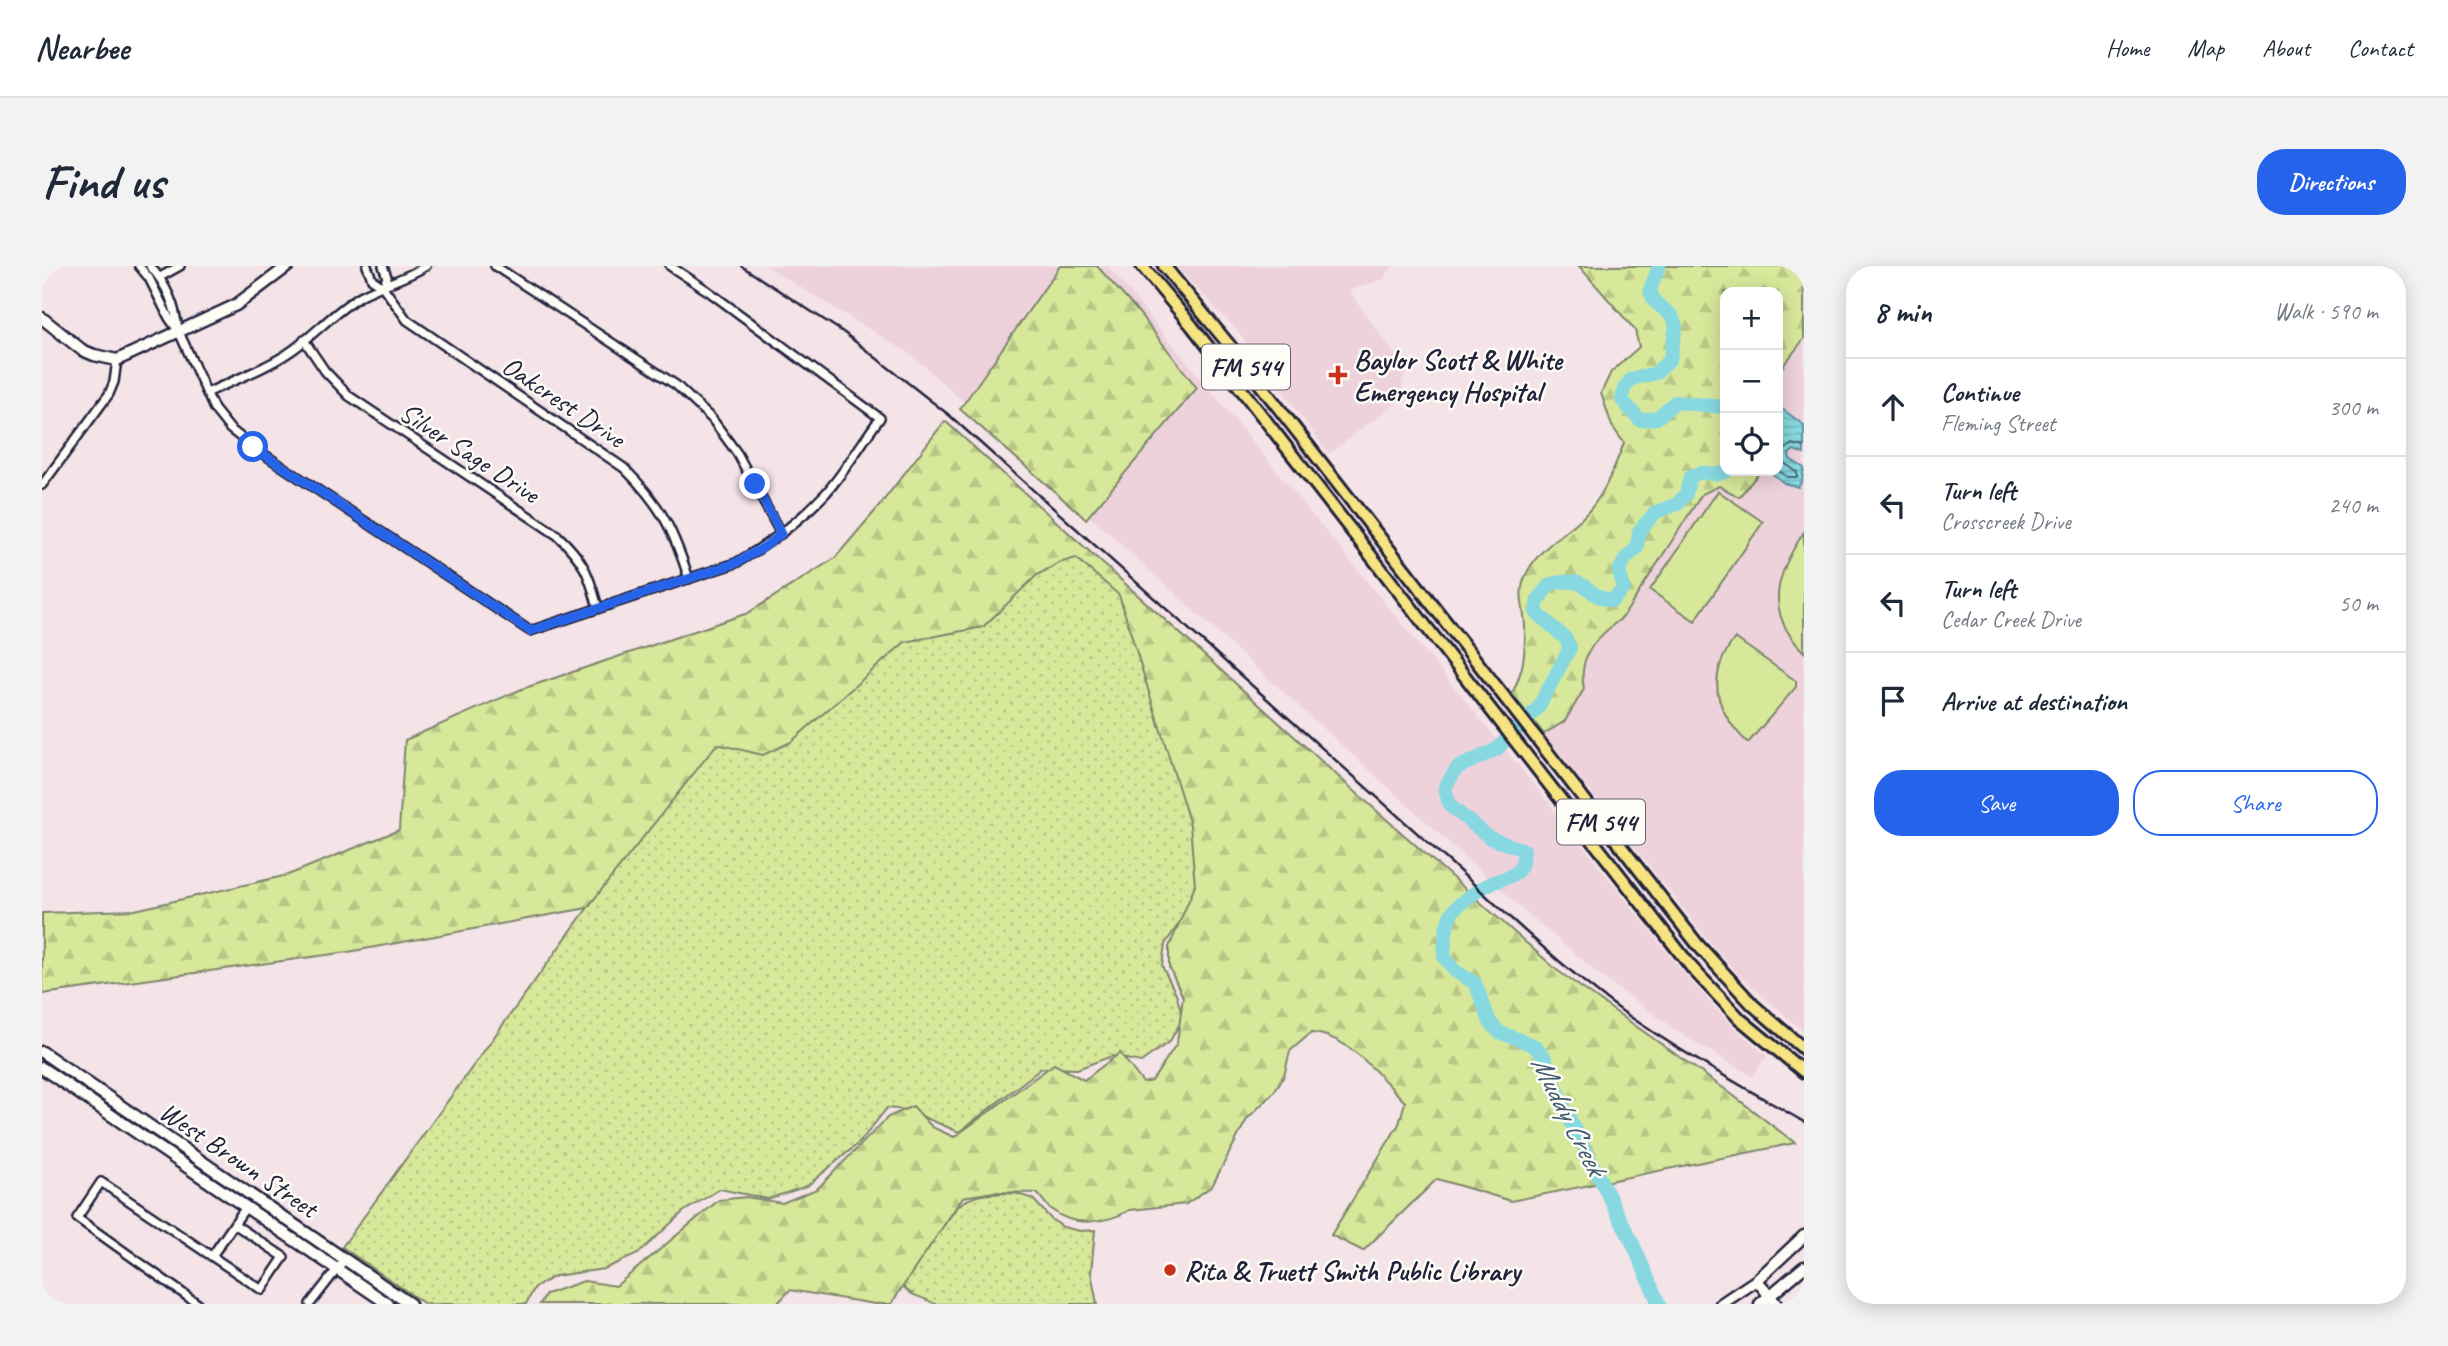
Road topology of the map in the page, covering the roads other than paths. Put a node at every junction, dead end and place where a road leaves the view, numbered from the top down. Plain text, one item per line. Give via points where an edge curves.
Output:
1 (139, 266) edge
2 (150, 266) edge
3 (180, 266) edge
4 (288, 266) edge
5 (367, 266) edge
6 (383, 266) edge
7 (426, 266) edge
8 (495, 266) edge
9 (670, 266) edge
10 (1142, 266) edge
11 (1164, 266) edge
12 (160, 277) junction
13 (383, 287) junction
14 (42, 318) edge
15 (178, 331) junction
16 (304, 340) junction
17 (117, 360) junction
18 (206, 393) junction
19 (1326, 470) junction
20 (1313, 480) junction
21 (42, 485) edge
22 (781, 534) junction
23 (689, 579) junction
24 (598, 608) junction
25 (1666, 905) junction
26 (1651, 917) junction
27 (1804, 1049) edge
28 (42, 1052) edge
29 (43, 1067) edge
30 (1804, 1072) edge
31 (93, 1087) junction
32 (166, 1137) junction
33 (158, 1147) junction
34 (246, 1207) junction
35 (234, 1224) junction
36 (1804, 1236) edge
37 (212, 1256) junction
38 (345, 1259) junction
39 (1804, 1267) edge
40 (337, 1269) junction
41 (1757, 1280) junction
42 (1773, 1300) edge
43 (198, 1304) edge
44 (310, 1304) edge
45 (388, 1304) edge
46 (410, 1304) edge
47 (1721, 1304) edge
48 (1760, 1304) edge

1 - 15 street
2 - 12 street
3 - 12 street
4 - 15 main road via 236,305
5 - 13 street, Oakcrest Drive via 372,279
6 - 13 street via 387,277
7 - 13 street
8 - 22 street via 677,385 712,419 737,453
9 - 22 street via 880,418 827,491
10 - 20 main road, FM 544 / FM 544
11 - 19 main road, FM 544 / FM 544
12 - 15 street via 176,313
13 - 16 street via 341,309
13 - 23 street, Oakcrest Drive via 407,320 624,468 660,510 675,536
14 - 17 main road via 82,350
15 - 17 main road
15 - 18 street
16 - 18 street via 268,364
16 - 24 street, Silver Sage Drive via 349,396 557,535 589,574
17 - 21 street via 109,394
18 - 24 street via 230,429 253,447 530,631
19 - 20 main road
19 - 25 main road, FM 544 / FM 544
20 - 26 main road, FM 544 / FM 544
22 - 23 street via 736,563
23 - 24 street
25 - 26 main road
25 - 27 main road, FM 544 / FM 544 via 1739,991
26 - 30 main road, FM 544 / FM 544 via 1716,994
28 - 31 main road, West Brown Street
29 - 31 main road via 49,1063
29 - 33 main road, West Brown Street
31 - 32 main road, West Brown Street
32 - 33 main road
32 - 38 main road, West Brown Street
33 - 34 main road, West Brown Street
34 - 35 street
34 - 40 main road, West Brown Street
35 - 37 street
35 - 37 street via 284,1257 262,1290
36 - 41 main road
37 - 43 street via 101,1182 77,1218
38 - 40 street
38 - 46 main road, West Brown Street
39 - 42 main road
40 - 44 street
40 - 45 main road, West Brown Street
41 - 42 main road
41 - 47 main road
42 - 48 main road

